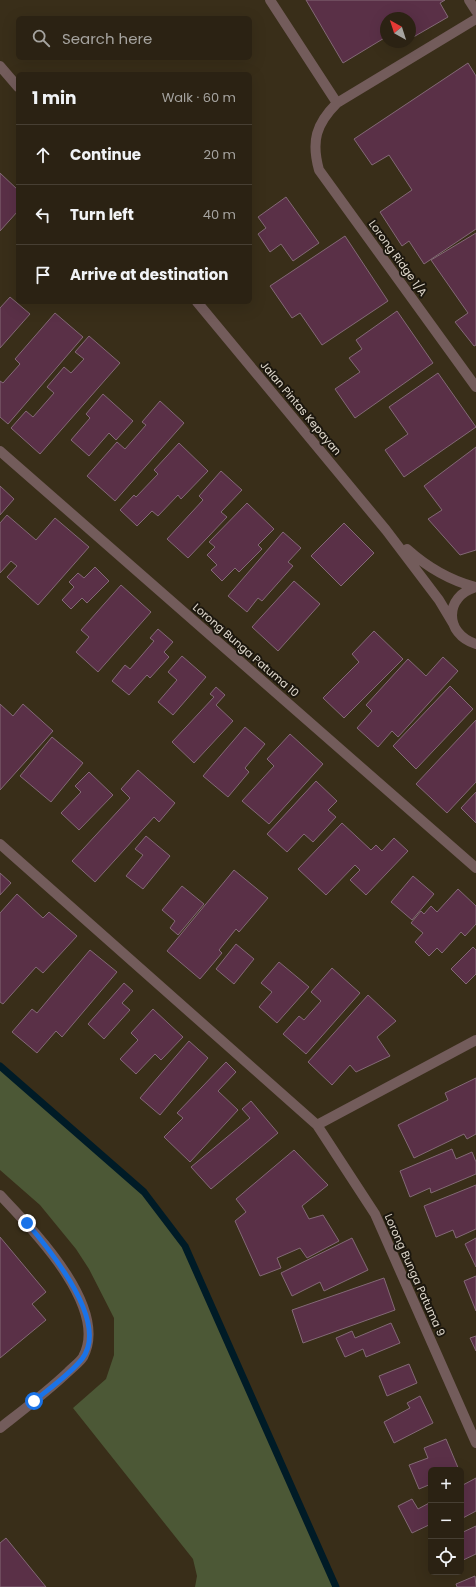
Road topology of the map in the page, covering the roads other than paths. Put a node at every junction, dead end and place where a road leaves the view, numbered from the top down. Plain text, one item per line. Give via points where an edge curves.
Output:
1 (270, 0) edge
2 (469, 0) edge
3 (476, 11) edge
4 (476, 19) edge
5 (0, 66) edge
6 (16, 85) edge
7 (337, 103) junction
8 (200, 304) edge
9 (476, 387) edge
10 (0, 451) edge
11 (386, 530) junction
12 (476, 587) edge
13 (454, 625) junction
14 (474, 644) edge
15 (0, 844) edge
16 (476, 868) edge
17 (476, 1040) edge
18 (317, 1125) junction
19 (0, 1195) edge
20 (0, 1428) edge
21 (476, 1443) edge

1 - 7 street
2 - 3 street
4 - 7 street
5 - 6 street
7 - 9 street, Lorong Ridge 1/A via 326,114 316,138 315,154 319,170
8 - 11 street, Jalan Pintas Kepayan
10 - 16 street, Lorong Bunga Patuma 10
11 - 12 street, Jalan Pintas Kepayan via 434,570 450,579
11 - 13 street, Jalan Pintas Kepayan via 436,595
12 - 13 street via 463,593 454,604
13 - 14 street, Jalan Pintas Kepayan via 457,632
15 - 18 street, Lorong Bunga Patuma 9
17 - 18 street
18 - 21 street, Lorong Bunga Patuma 9 via 375,1214
19 - 20 street via 42,1241 70,1280 88,1319 90,1338 83,1358

